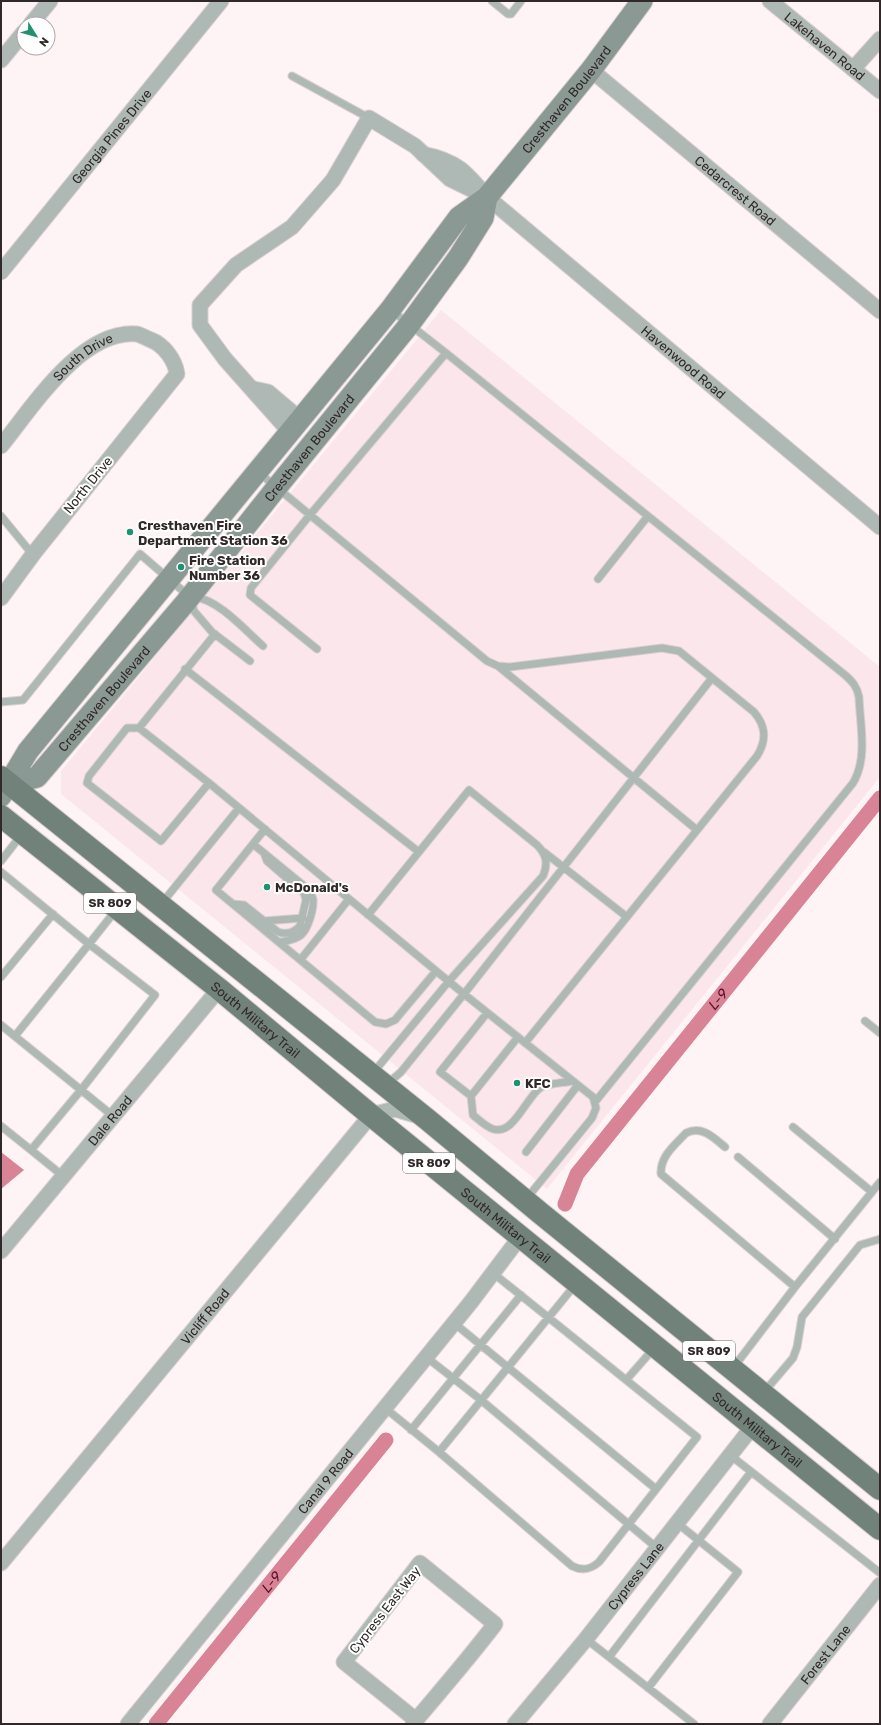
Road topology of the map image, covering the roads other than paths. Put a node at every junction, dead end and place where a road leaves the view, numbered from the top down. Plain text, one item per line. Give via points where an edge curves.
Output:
1 (50, 1) edge
2 (222, 1) edge
3 (492, 1) edge
4 (521, 1) edge
5 (642, 1) edge
6 (770, 1) edge
7 (38, 16) edge
8 (880, 38) edge
9 (16, 42) edge
10 (1, 60) edge
11 (853, 69) junction
12 (591, 70) junction
13 (292, 76) dead end
14 (880, 91) edge
15 (369, 118) junction
16 (487, 197) junction
17 (1, 272) edge
18 (390, 310) junction
19 (880, 311) edge
20 (409, 325) junction
21 (446, 353) junction
22 (177, 374) joint
23 (294, 425) junction
24 (1, 446) edge
25 (256, 471) junction
26 (277, 487) junction
27 (1, 516) edge
28 (309, 516) junction
29 (648, 516) junction
30 (880, 527) edge
31 (33, 555) junction
32 (169, 579) junction
33 (598, 579) dead end
34 (190, 597) junction
35 (1, 598) edge
36 (215, 634) junction
37 (263, 646) dead end
38 (317, 649) dead end
39 (250, 661) dead end
40 (498, 666) junction
41 (185, 669) junction
42 (712, 678) junction
43 (1, 702) edge
44 (139, 728) junction
45 (634, 778) junction
46 (209, 783) junction
47 (4, 785) edge
48 (239, 808) junction
49 (1, 816) edge
50 (265, 829) junction
51 (697, 830) junction
52 (23, 833) junction
53 (253, 844) junction
54 (542, 850) junction
55 (264, 852) junction
56 (419, 852) junction
57 (1, 861) edge
58 (564, 867) junction
59 (1, 872) edge
60 (349, 899) junction
61 (160, 904) junction
62 (233, 904) junction
63 (117, 908) junction
64 (53, 914) junction
65 (368, 915) junction
66 (627, 917) junction
67 (303, 918) junction
68 (264, 921) junction
69 (280, 942) junction
70 (89, 944) junction
71 (301, 960) junction
72 (436, 971) junction
73 (1, 978) edge
74 (449, 981) junction
75 (219, 990) junction
76 (464, 994) junction
77 (487, 1013) junction
78 (865, 1021) dead end
79 (1, 1025) edge
80 (880, 1034) edge
81 (15, 1036) junction
82 (518, 1037) junction
83 (525, 1043) junction
84 (379, 1080) junction
85 (576, 1083) junction
86 (340, 1088) junction
87 (82, 1090) junction
88 (470, 1096) junction
89 (595, 1102) junction
90 (113, 1116) junction
91 (371, 1116) junction
92 (428, 1120) junction
93 (1, 1126) edge
94 (792, 1127) dead end
95 (725, 1147) dead end
96 (31, 1150) junction
97 (526, 1152) dead end
98 (738, 1158) dead end
99 (63, 1176) junction
100 (880, 1182) edge
101 (872, 1192) junction
102 (525, 1200) junction
103 (520, 1237) junction
104 (834, 1239) junction
105 (880, 1240) edge
106 (1, 1251) edge
107 (493, 1273) junction
108 (795, 1287) junction
109 (584, 1289) junction
110 (522, 1295) junction
111 (648, 1301) junction
112 (549, 1317) junction
113 (454, 1323) junction
114 (480, 1344) junction
115 (655, 1347) junction
116 (708, 1350) junction
117 (426, 1357) junction
118 (508, 1367) junction
119 (732, 1369) junction
120 (452, 1378) junction
121 (627, 1379) junction
122 (762, 1394) junction
123 (481, 1400) junction
124 (385, 1408) junction
125 (753, 1426) junction
126 (411, 1430) junction
127 (439, 1452) junction
128 (730, 1455) junction
129 (751, 1472) junction
130 (656, 1489) junction
131 (880, 1489) edge
132 (676, 1523) junction
133 (875, 1523) edge
134 (628, 1524) junction
135 (698, 1541) junction
136 (657, 1548) junction
137 (1, 1563) edge
138 (880, 1573) edge
139 (879, 1590) edge
140 (586, 1639) junction
141 (609, 1657) junction
142 (648, 1688) junction
143 (415, 1722) edge
144 (128, 1724) edge
145 (515, 1724) edge
146 (694, 1724) edge
147 (770, 1724) edge

1 - 7 street
2 - 17 street, Georgia Pines Drive
3 - 4 lane via 508,14 511,14
5 - 12 street, Cresthaven Boulevard
6 - 11 street, Lakehaven Road
8 - 11 street
9 - 10 street
11 - 14 street, Lakehaven Road
12 - 16 street, Cresthaven Boulevard
12 - 19 street, Cedarcrest Road
13 - 15 lane
15 - 16 street, Havenwood Road via 415,146 423,154 444,158 468,174
15 - 23 street via 333,180 292,227 236,265 200,305 200,325 225,359 251,388 268,392
16 - 18 street, Cresthaven Boulevard via 459,218
16 - 20 street, Cresthaven Boulevard via 483,218 458,258
16 - 30 street, Havenwood Road
18 - 20 lane
18 - 23 street, Cresthaven Boulevard
20 - 21 lane
20 - 26 street, Cresthaven Boulevard
21 - 28 lane
21 - 29 lane
22 - 24 street, South Drive via 176,364 171,356 155,341 137,334 115,336 89,348 65,366
22 - 31 street, North Drive
23 - 25 street, Cresthaven Boulevard
25 - 26 lane
25 - 32 street, Cresthaven Boulevard
26 - 28 lane
26 - 34 street, Cresthaven Boulevard
27 - 31 lane
28 - 38 lane via 251,588 250,595
28 - 40 lane via 483,657
29 - 33 lane
29 - 89 lane via 852,681 859,697 862,762 853,783
31 - 35 street, North Drive
32 - 34 lane
32 - 43 lane via 140,554 23,700
32 - 47 street, Cresthaven Boulevard via 28,751
34 - 36 lane via 194,611
34 - 37 lane via 204,598
34 - 47 street, Cresthaven Boulevard via 37,777
36 - 39 lane
36 - 41 lane
40 - 42 lane via 510,667 671,648 680,651
40 - 45 lane
41 - 44 lane
41 - 56 lane
42 - 45 lane
42 - 51 lane via 754,712 762,724 765,738 757,756
44 - 46 lane
44 - 46 lane via 127,728 89,776 87,783 162,841
45 - 51 lane
45 - 58 lane
46 - 48 lane
47 - 61 main road, SR 809
48 - 50 lane
48 - 61 lane
49 - 52 main road, South Military Trail / SR 809
50 - 53 lane
50 - 60 lane
51 - 66 lane
52 - 57 lane
52 - 63 main road, South Military Trail / SR 809
53 - 55 lane
53 - 62 lane via 216,890
54 - 56 lane via 469,790
54 - 58 lane
54 - 74 lane via 546,863 543,876
55 - 67 lane via 267,862 304,893 306,900
55 - 69 lane via 309,890 313,899 306,929 292,940
56 - 65 lane
58 - 66 lane
58 - 76 lane
59 - 64 lane
60 - 65 lane
60 - 71 lane
61 - 84 main road, SR 809
62 - 68 lane via 244,905
62 - 69 lane
63 - 70 lane
63 - 75 main road, South Military Trail / SR 809
64 - 70 lane
64 - 73 lane
65 - 72 lane
66 - 83 lane
67 - 68 lane
67 - 68 lane via 300,926 290,934 278,932
69 - 71 lane
70 - 81 lane
70 - 87 lane via 155,995
71 - 72 lane via 380,1024 391,1023
72 - 74 lane
74 - 76 lane
74 - 84 lane
75 - 86 main road, South Military Trail / SR 809
75 - 90 street, Dale Road
76 - 77 lane
76 - 84 lane via 401,1072
77 - 82 lane
77 - 88 lane via 440,1072
78 - 80 lane
79 - 81 lane
81 - 87 lane
82 - 83 lane
82 - 88 lane
83 - 85 lane
84 - 86 main road
84 - 92 main road, SR 809
85 - 88 lane via 540,1088 511,1124 498,1130 489,1128 473,1115
85 - 89 lane via 593,1097
85 - 97 lane
86 - 91 main road, South Military Trail / SR 809
87 - 90 lane
87 - 96 lane
89 - 102 lane via 596,1108 592,1118
90 - 99 street, Dale Road
91 - 92 street via 395,1108
91 - 103 main road, South Military Trail / SR 809
91 - 137 street, Vicliff Road
92 - 102 main road, SR 809
93 - 96 lane
94 - 101 lane
95 - 108 lane via 710,1134 699,1130 690,1131 662,1161 661,1174
96 - 99 lane
98 - 104 lane
99 - 106 street, Dale Road
100 - 101 lane
101 - 104 lane
102 - 111 main road, SR 809
103 - 107 street, Canal 9 Road
103 - 109 main road, South Military Trail / SR 809
104 - 108 lane
105 - 122 lane via 860,1245 802,1317 793,1358
107 - 110 lane
107 - 113 street, Canal 9 Road
108 - 119 lane
109 - 111 main road via 620,1306 632,1308
109 - 112 lane
109 - 115 main road, South Military Trail / SR 809
110 - 112 lane
110 - 114 lane
111 - 116 main road, SR 809
112 - 118 lane
112 - 121 lane
113 - 114 lane
113 - 117 street, Canal 9 Road
114 - 118 lane
114 - 120 lane
115 - 116 main road via 684,1343
115 - 121 lane
115 - 125 main road, South Military Trail / SR 809
116 - 119 main road, SR 809
117 - 120 lane
117 - 124 street, Canal 9 Road
118 - 123 lane
118 - 130 lane
119 - 122 main road, SR 809
120 - 123 lane
120 - 126 lane
121 - 130 lane via 697,1437
122 - 131 main road, SR 809
123 - 127 lane
123 - 134 lane
124 - 126 lane
124 - 144 street, Canal 9 Road
125 - 128 street, Cypress Lane
125 - 133 main road, South Military Trail / SR 809
126 - 127 lane
127 - 134 lane via 577,1568 583,1570 594,1566
128 - 129 lane
128 - 132 street, Cypress Lane
129 - 135 lane
129 - 138 lane
130 - 134 lane
132 - 135 lane
132 - 136 street, Cypress Lane
134 - 136 lane
135 - 141 lane
135 - 142 lane via 738,1572
136 - 140 street, Cypress Lane
139 - 147 street, Forest Lane
140 - 141 lane
140 - 145 street, Cypress Lane
141 - 142 lane
142 - 146 lane
143 - 143 street, Cypress East Way via 344,1662 420,1563 495,1624

